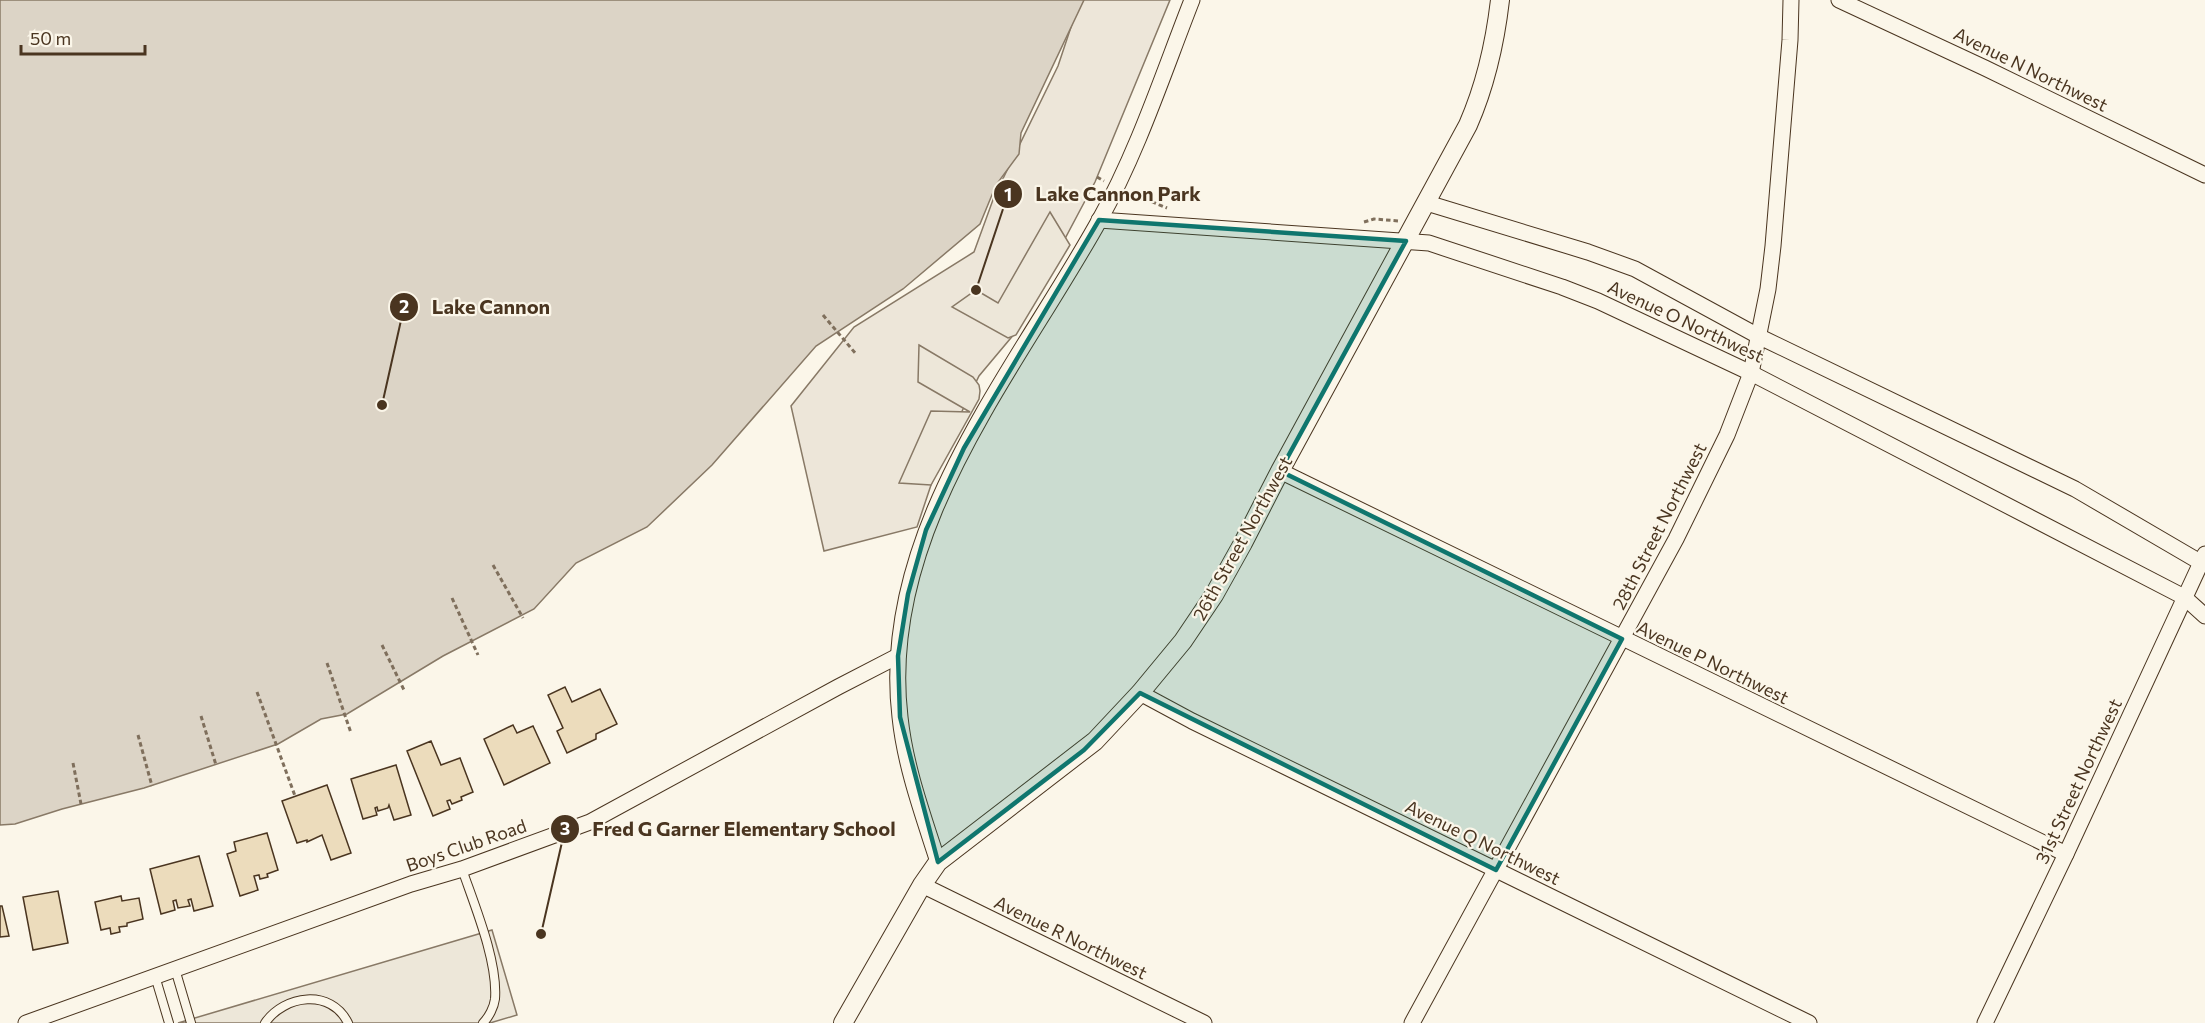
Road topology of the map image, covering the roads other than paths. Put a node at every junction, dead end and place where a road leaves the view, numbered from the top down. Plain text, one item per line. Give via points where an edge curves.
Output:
1 (1192, 0) edge
2 (1500, 0) edge
3 (1791, 0) edge
4 (1839, 0) edge
5 (2205, 175) edge
6 (1427, 203) junction
7 (1099, 220) junction
8 (1406, 241) junction
9 (1760, 337) junction
10 (1751, 373) junction
11 (1280, 471) junction
12 (2203, 558) edge
13 (2184, 597) junction
14 (2205, 616) edge
15 (1622, 639) junction
16 (898, 656) junction
17 (1140, 693) junction
18 (2066, 854) junction
19 (938, 862) junction
20 (462, 868) junction
21 (1496, 870) junction
22 (922, 885) junction
23 (175, 969) junction
24 (155, 976) junction
25 (347, 1020) edge
26 (26, 1023) edge
27 (169, 1023) edge
28 (191, 1023) edge
29 (265, 1023) edge
30 (353, 1023) edge
31 (483, 1023) edge
32 (843, 1023) edge
33 (1204, 1023) edge
34 (1412, 1023) edge
35 (1809, 1023) edge
36 (1985, 1023) edge

1 - 7 street via 1143,125
2 - 6 street, 26th Street Northwest via 1490,63 1478,104
3 - 9 street, 28th Street Northwest via 1773,246
4 - 5 street, Avenue N Northwest
6 - 8 street, 26th Street Northwest
6 - 9 street via 1635,269
7 - 8 street, Avenue O Northwest
7 - 16 street via 988,405 942,494 914,567
8 - 10 street, Avenue O Northwest via 1429,243 1562,287
8 - 11 street, 26th Street Northwest
9 - 10 street, 28th Street Northwest
9 - 12 street via 2075,489
10 - 13 street, Avenue O Northwest
10 - 15 street, 28th Street Northwest via 1706,482
11 - 15 street, Avenue P Northwest
11 - 17 street, 26th Street Northwest via 1214,595
12 - 13 street, 31st Street Northwest
13 - 14 street, Avenue O Northwest
13 - 18 street, 31st Street Northwest
15 - 18 street, Avenue P Northwest
15 - 21 street, 28th Street Northwest
16 - 19 street via 900,717 913,782
16 - 20 street, Boys Club Road via 590,822
17 - 19 street, 26th Street Northwest via 1090,746
17 - 21 street, Avenue Q Northwest
18 - 36 street, 31st Street Northwest
19 - 22 street, 26th Street Northwest
20 - 23 street, Boys Club Road
20 - 31 lane via 489,953 494,982 495,1000
21 - 34 street, 28th Street Northwest
21 - 35 street, Avenue Q Northwest
22 - 32 street, 26th Street Northwest
22 - 33 street, Avenue R Northwest
23 - 24 street, Boys Club Road
23 - 28 lane
24 - 26 street, Boys Club Road
24 - 27 lane
25 - 29 lane via 334,1007 304,998 276,1010
25 - 30 lane

